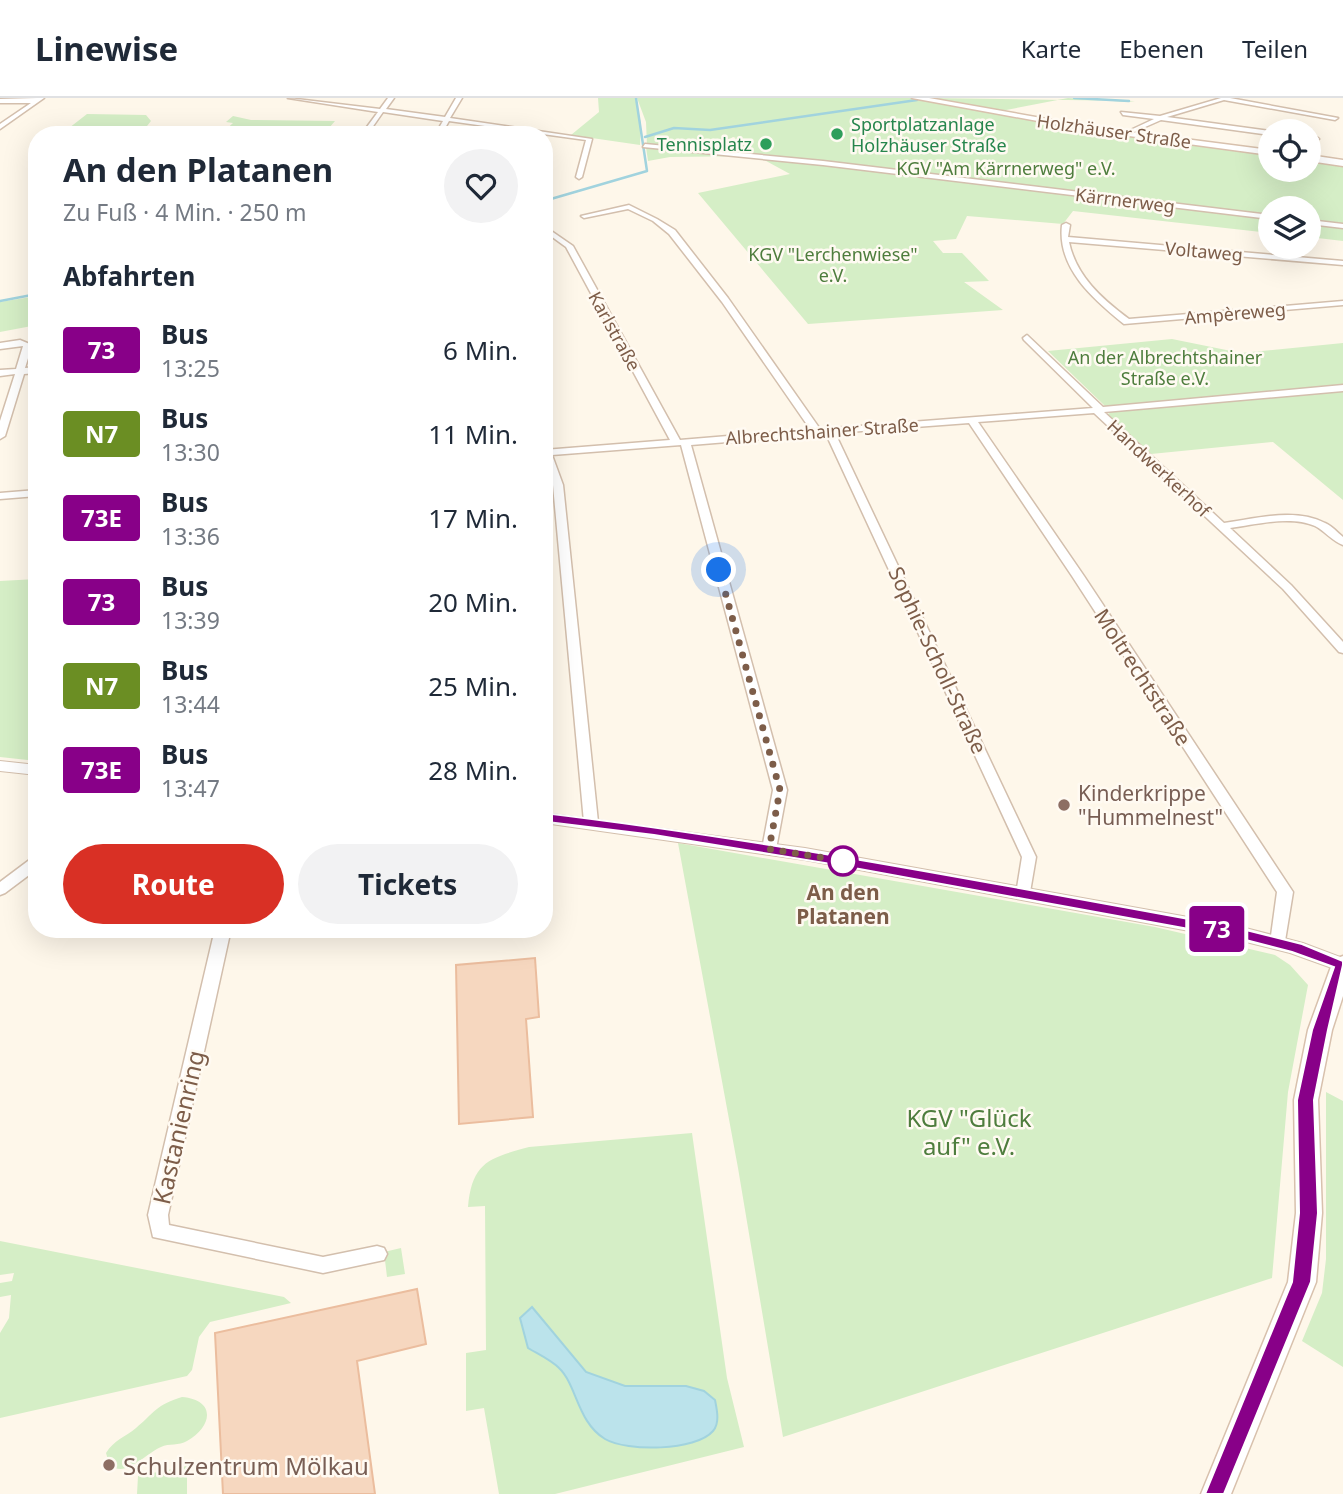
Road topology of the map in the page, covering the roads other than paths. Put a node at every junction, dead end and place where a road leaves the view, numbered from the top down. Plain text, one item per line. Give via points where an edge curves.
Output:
1 (291, 98) edge
2 (391, 98) edge
3 (459, 98) edge
4 (916, 98) edge
5 (1226, 98) edge
6 (38, 100) edge
7 (0, 101) edge
8 (382, 111) junction
9 (1123, 113) dead end
10 (14, 116) junction
11 (0, 117) edge
12 (1335, 118) dead end
13 (1158, 119) junction
14 (446, 121) junction
15 (371, 126) edge
16 (443, 126) edge
17 (478, 126) edge
18 (0, 127) edge
19 (1258, 132) edge
20 (1125, 134) junction
21 (553, 136) edge
22 (645, 146) dead end
23 (1258, 151) edge
24 (1321, 160) edge
25 (1343, 163) edge
26 (579, 177) dead end
27 (584, 216) dead end
28 (1258, 216) edge
29 (1321, 223) edge
30 (1066, 225) dead end
31 (1343, 226) edge
32 (553, 234) edge
33 (1064, 239) junction
34 (1343, 263) edge
35 (1343, 303) edge
36 (1027, 338) dead end
37 (0, 346) edge
38 (28, 371) edge
39 (20, 372) junction
40 (0, 373) edge
41 (1343, 388) edge
42 (1098, 410) junction
43 (972, 420) junction
44 (823, 431) junction
45 (0, 436) edge
46 (680, 442) junction
47 (553, 452) edge
48 (553, 473) edge
49 (28, 494) edge
50 (0, 496) edge
51 (1222, 526) junction
52 (1343, 542) edge
53 (1343, 649) edge
54 (0, 766) edge
55 (28, 768) edge
56 (553, 819) edge
57 (591, 822) junction
58 (769, 849) junction
59 (28, 868) edge
60 (0, 890) edge
61 (1024, 894) junction
62 (221, 938) edge
63 (1278, 943) junction
64 (1343, 965) edge
65 (377, 1254) dead end
66 (1216, 1494) edge

1 - 8 street
2 - 8 street
3 - 14 street
4 - 20 main road, Holzhäuser Straße
5 - 12 street
5 - 13 street
6 - 7 street
6 - 10 street
8 - 14 street
8 - 15 street
9 - 13 street
10 - 11 street
10 - 18 street
13 - 19 street
13 - 20 street
14 - 16 street
14 - 17 street
20 - 23 main road, Holzhäuser Straße
21 - 26 street via 589,139
22 - 28 street, Kärrnerweg via 810,161
24 - 25 main road
27 - 44 street, Sophie-Scholl-Straße via 629,207 672,232
29 - 31 street
30 - 33 street
32 - 46 street, Karlstraße via 569,246
33 - 34 street, Voltaweg
33 - 35 street, Ampèreweg via 1071,262 1087,287 1127,323
36 - 42 street
37 - 39 street via 28,345
38 - 39 street
39 - 40 street
39 - 45 street
41 - 42 street, Albrechtshainer Straße
42 - 43 street, Albrechtshainer Straße
42 - 51 street, Handwerkerhof
43 - 44 street, Albrechtshainer Straße
43 - 63 street, Moltrechtstraße via 1284,892
44 - 46 street, Albrechtshainer Straße
44 - 61 street, Sophie-Scholl-Straße via 1028,857
46 - 47 street, Albrechtshainer Straße
46 - 58 street, Karlstraße via 780,790
48 - 57 street via 558,485
49 - 50 street
51 - 52 street, Handwerkerhof via 1308,520
51 - 53 street, Handwerkerhof via 1287,587
54 - 55 street
56 - 57 street
57 - 58 street
58 - 61 street
59 - 60 street
61 - 63 street
62 - 65 street, Kastanienring via 158,1215 160,1231 323,1265
63 - 64 street
64 - 66 main road via 1320,1030 1306,1100 1309,1213 1302,1282

